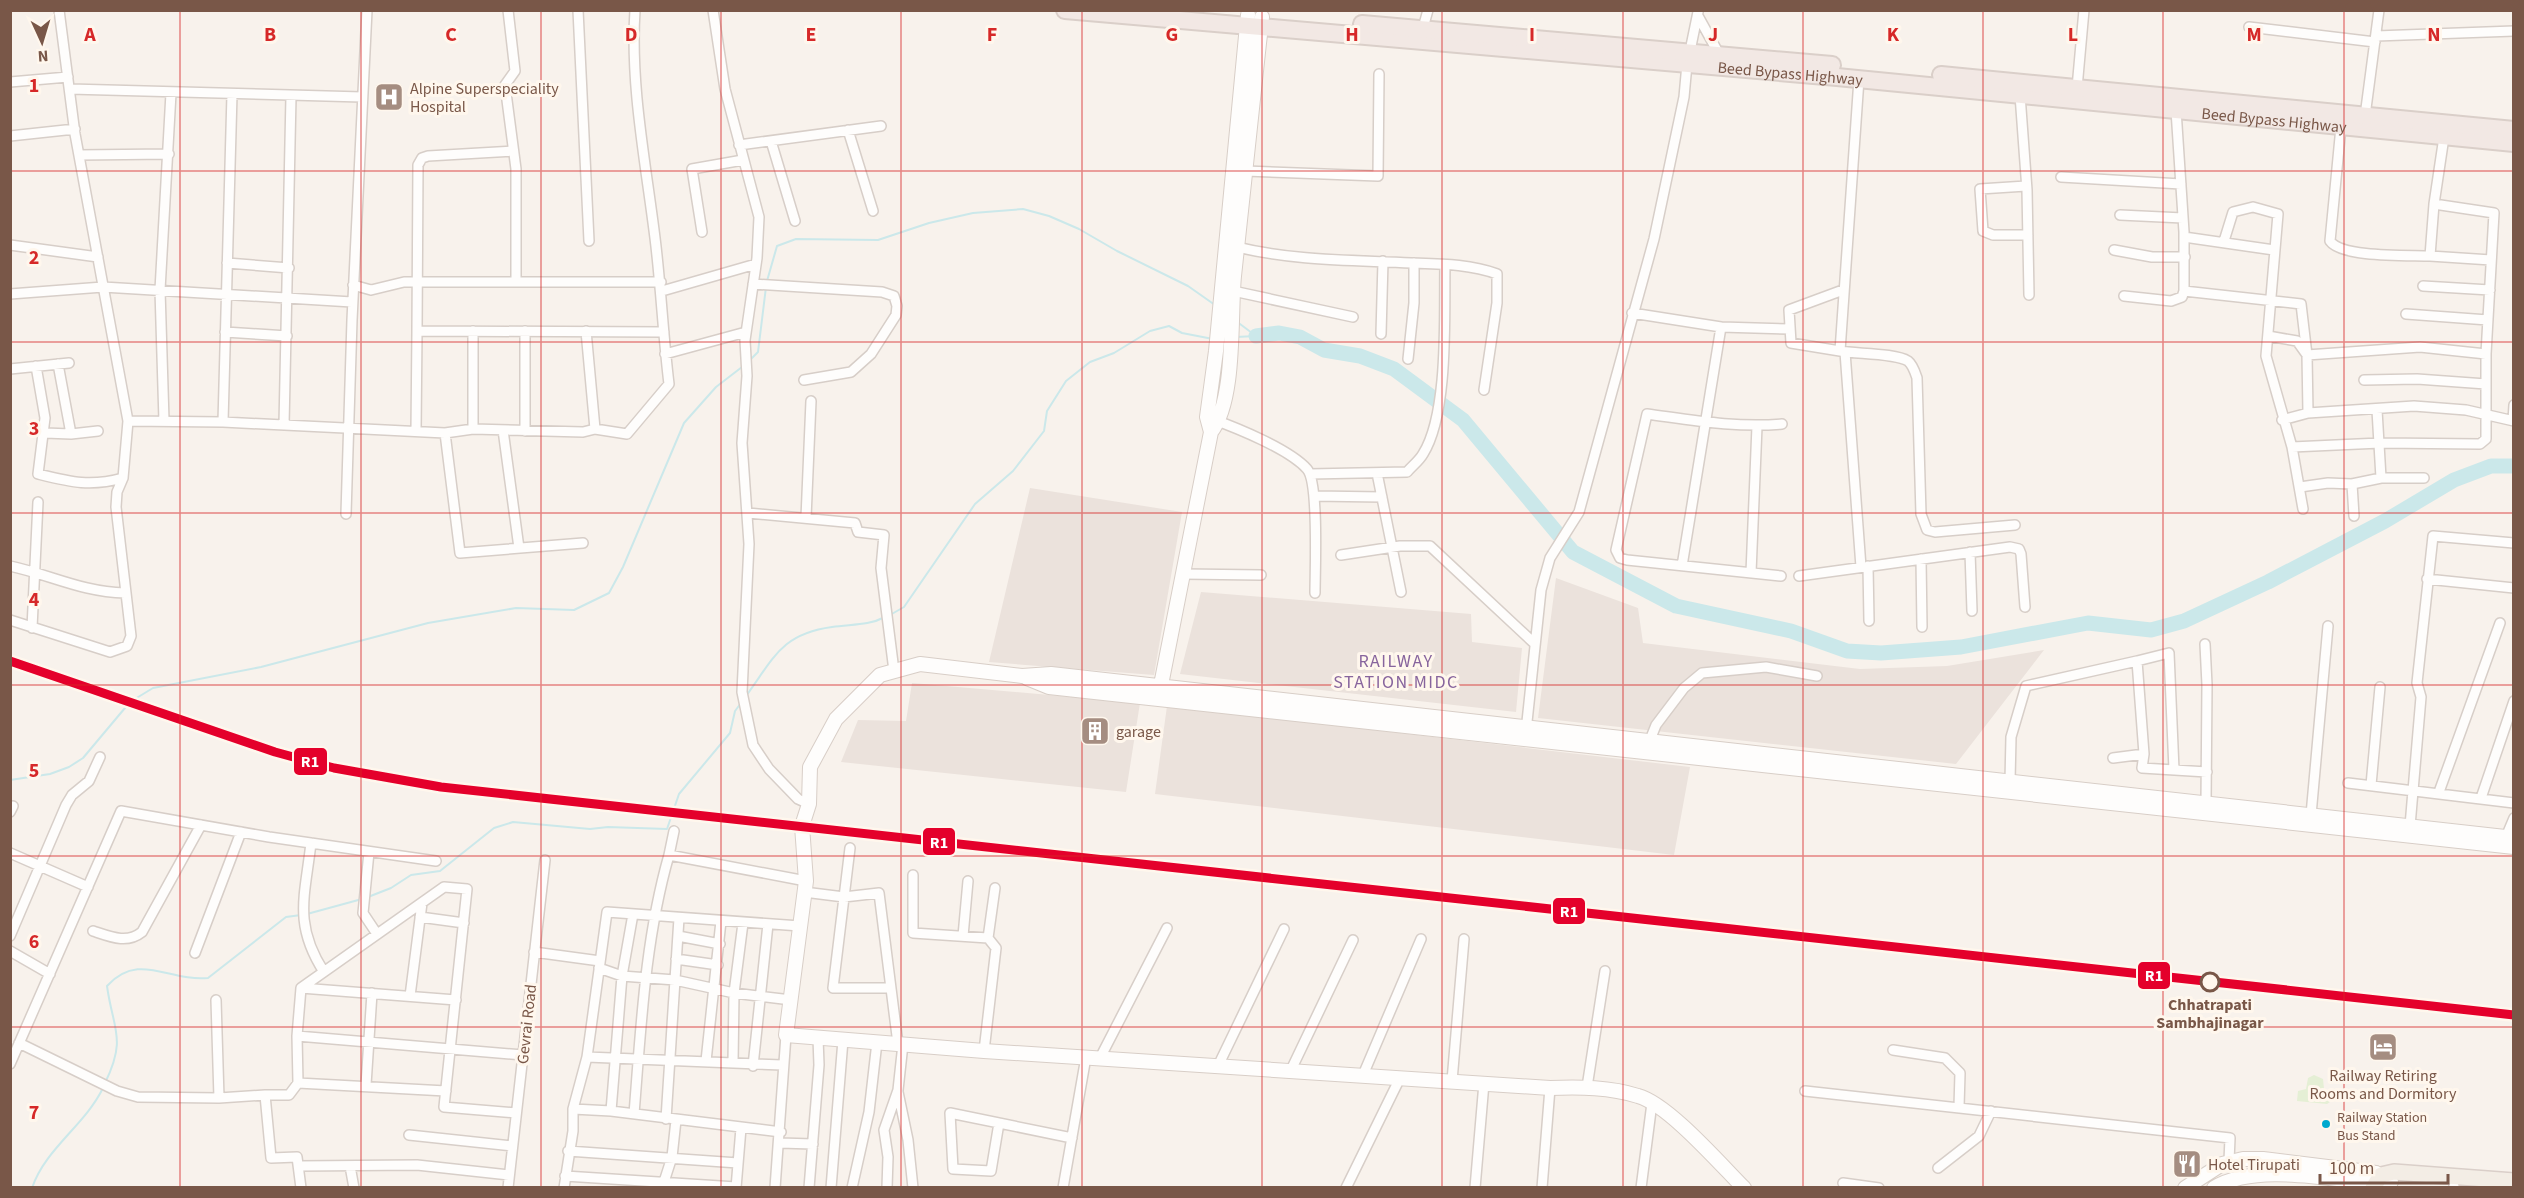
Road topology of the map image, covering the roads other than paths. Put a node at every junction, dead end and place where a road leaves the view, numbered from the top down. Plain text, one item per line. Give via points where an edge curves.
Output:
1 (59, 10) edge
2 (367, 10) edge
3 (508, 10) edge
4 (578, 10) edge
5 (635, 10) edge
6 (713, 10) edge
7 (1065, 10) edge
8 (1205, 10) edge
9 (1428, 10) edge
10 (2084, 10) edge
11 (2379, 10) edge
12 (1698, 13) edge
13 (1254, 17) edge
14 (2250, 27) dead end
15 (1423, 28) junction
16 (2514, 31) edge
17 (2375, 39) junction
18 (1719, 54) junction
19 (1688, 58) junction
20 (1379, 74) dead end
21 (68, 78) junction
22 (1859, 79) junction
23 (10, 82) edge
24 (2077, 88) junction
25 (70, 89) junction
26 (171, 93) junction
27 (231, 94) junction
28 (2020, 95) junction
29 (291, 96) junction
30 (362, 97) junction
31 (2176, 110) junction
32 (2365, 116) junction
33 (881, 126) dead end
34 (2341, 127) junction
35 (75, 129) junction
36 (848, 130) junction
37 (2514, 130) edge
38 (10, 136) edge
39 (2444, 136) junction
40 (771, 141) junction
41 (2514, 143) edge
42 (739, 145) junction
43 (513, 151) junction
44 (169, 154) junction
45 (79, 155) junction
46 (743, 160) junction
47 (1245, 171) junction
48 (2061, 177) dead end
49 (2181, 184) junction
50 (2026, 186) junction
51 (2434, 204) junction
52 (873, 212) dead end
53 (2120, 215) dead end
54 (2183, 218) junction
55 (795, 221) dead end
56 (702, 232) dead end
57 (2028, 235) junction
58 (2184, 237) junction
59 (589, 241) dead end
60 (2224, 242) junction
61 (10, 245) edge
62 (1237, 247) junction
63 (2114, 250) dead end
64 (2274, 250) junction
65 (98, 256) junction
66 (2430, 256) junction
67 (2185, 257) junction
68 (2491, 260) junction
69 (1383, 261) junction
70 (227, 263) junction
71 (1414, 263) junction
72 (756, 264) junction
73 (1445, 265) junction
74 (289, 268) junction
75 (417, 282) junction
76 (516, 282) junction
77 (757, 284) junction
78 (353, 285) junction
79 (2423, 286) dead end
80 (103, 287) junction
81 (661, 287) junction
82 (160, 290) junction
83 (1844, 290) junction
84 (2490, 290) junction
85 (2184, 291) junction
86 (10, 294) edge
87 (226, 294) junction
88 (2029, 295) dead end
89 (2124, 296) dead end
90 (1229, 297) junction
91 (288, 298) junction
92 (2269, 300) junction
93 (352, 302) junction
94 (1632, 312) junction
95 (2406, 314) dead end
96 (1353, 317) dead end
97 (2488, 320) junction
98 (1720, 327) junction
99 (1790, 329) junction
100 (417, 331) junction
101 (473, 331) junction
102 (525, 331) junction
103 (586, 331) junction
104 (225, 332) junction
105 (664, 332) junction
106 (1381, 334) dead end
107 (287, 336) junction
108 (746, 336) junction
109 (2268, 336) junction
110 (1843, 352) junction
111 (665, 354) junction
112 (2486, 354) junction
113 (2307, 355) junction
114 (1408, 359) dead end
115 (69, 363) dead end
116 (58, 364) junction
117 (36, 366) junction
118 (10, 369) edge
119 (804, 380) dead end
120 (2364, 380) dead end
121 (2486, 384) junction
122 (1484, 390) dead end
123 (811, 401) dead end
124 (2514, 405) edge
125 (2377, 410) junction
126 (2308, 413) junction
127 (2485, 416) junction
128 (2283, 420) junction
129 (128, 421) junction
130 (2513, 421) edge
131 (164, 422) junction
132 (223, 422) junction
133 (1706, 422) junction
134 (1213, 424) junction
135 (1782, 424) dead end
136 (284, 425) junction
137 (1756, 426) junction
138 (350, 428) junction
139 (473, 429) junction
140 (595, 429) junction
141 (503, 430) junction
142 (525, 430) junction
143 (98, 431) dead end
144 (416, 431) junction
145 (45, 433) junction
146 (445, 433) junction
147 (71, 434) junction
148 (2380, 444) junction
149 (2292, 447) junction
150 (1377, 473) junction
151 (1310, 474) junction
152 (123, 478) junction
153 (2381, 478) junction
154 (2424, 478) dead end
155 (2352, 483) junction
156 (2300, 487) junction
157 (1314, 496) junction
158 (1382, 497) junction
159 (38, 502) dead end
160 (2303, 509) dead end
161 (748, 513) junction
162 (346, 514) dead end
163 (2354, 516) dead end
164 (806, 519) junction
165 (2015, 525) dead end
166 (584, 543) dead end
167 (2514, 543) edge
168 (1392, 547) junction
169 (519, 548) junction
170 (1970, 552) junction
171 (1341, 555) dead end
172 (1921, 559) junction
173 (10, 566) edge
174 (1682, 566) junction
175 (1864, 567) junction
176 (34, 573) junction
177 (1751, 573) junction
178 (1183, 574) junction
179 (1262, 574) dead end
180 (1781, 576) dead end
181 (1799, 576) dead end
182 (2427, 579) junction
183 (2514, 588) edge
184 (1401, 592) dead end
185 (125, 593) junction
186 (1315, 593) dead end
187 (2025, 607) dead end
188 (1972, 611) dead end
189 (10, 620) edge
190 (1869, 621) dead end
191 (2500, 623) dead end
192 (2328, 626) dead end
193 (1922, 627) dead end
194 (32, 628) junction
195 (1535, 644) junction
196 (2205, 644) dead end
197 (2138, 661) junction
198 (894, 671) junction
199 (1817, 676) dead end
200 (2380, 687) dead end
201 (1160, 692) junction
202 (2514, 701) edge
203 (1526, 732) junction
204 (1650, 740) junction
205 (2144, 754) junction
206 (100, 757) dead end
207 (2113, 758) dead end
208 (2174, 770) junction
209 (2207, 772) junction
210 (2010, 781) junction
211 (2348, 783) dead end
212 (2371, 785) junction
213 (2413, 789) junction
214 (2439, 792) junction
215 (2481, 798) junction
216 (2206, 803) junction
217 (2514, 803) edge
218 (809, 804) junction
219 (2311, 815) junction
220 (2514, 818) edge
221 (201, 825) junction
222 (2410, 826) junction
223 (674, 831) dead end
224 (242, 832) junction
225 (2511, 841) edge
226 (311, 843) junction
227 (850, 848) dead end
228 (369, 852) junction
229 (10, 853) edge
230 (669, 855) junction
231 (545, 860) dead end
232 (436, 861) dead end
233 (39, 866) junction
234 (913, 875) dead end
235 (968, 881) dead end
236 (88, 887) junction
237 (805, 887) junction
238 (995, 888) dead end
239 (844, 897) junction
240 (422, 903) junction
241 (633, 914) junction
242 (654, 916) junction
243 (420, 917) junction
244 (679, 918) junction
245 (721, 921) junction
246 (464, 923) junction
247 (743, 923) junction
248 (768, 924) junction
249 (800, 926) junction
250 (1167, 928) dead end
251 (1284, 929) dead end
252 (93, 932) dead end
253 (377, 934) junction
254 (10, 936) edge
255 (678, 936) junction
256 (963, 936) junction
257 (988, 938) junction
258 (1422, 939) dead end
259 (1464, 939) dead end
260 (1353, 940) dead end
261 (720, 944) junction
262 (10, 951) edge
263 (534, 952) junction
264 (195, 953) dead end
265 (676, 959) junction
266 (599, 965) junction
267 (718, 965) junction
268 (1605, 971) dead end
269 (324, 972) junction
270 (50, 974) junction
271 (622, 976) junction
272 (645, 979) junction
273 (675, 980) junction
274 (301, 988) junction
275 (889, 988) junction
276 (712, 989) junction
277 (372, 993) junction
278 (734, 993) junction
279 (760, 995) junction
280 (410, 996) junction
281 (216, 1000) dead end
282 (456, 1000) junction
283 (791, 1000) junction
284 (786, 1035) junction
285 (297, 1036) junction
286 (818, 1038) junction
287 (843, 1040) junction
288 (369, 1042) junction
289 (877, 1042) junction
290 (19, 1043) junction
291 (901, 1044) junction
292 (451, 1049) junction
293 (1893, 1050) dead end
294 (984, 1051) junction
295 (523, 1055) junction
296 (587, 1057) junction
297 (613, 1057) junction
298 (1086, 1057) junction
299 (1101, 1058) junction
300 (638, 1059) junction
301 (670, 1060) junction
302 (706, 1061) junction
303 (733, 1063) junction
304 (10, 1064) edge
305 (753, 1065) junction
306 (782, 1065) junction
307 (1218, 1066) junction
308 (1291, 1071) junction
309 (1364, 1075) junction
310 (1400, 1078) junction
311 (1452, 1081) junction
312 (298, 1083) junction
313 (1484, 1083) junction
314 (366, 1085) junction
315 (1587, 1087) junction
316 (1550, 1088) junction
317 (898, 1090) junction
318 (446, 1091) junction
319 (1805, 1091) dead end
320 (265, 1095) junction
321 (219, 1098) junction
322 (1652, 1103) junction
323 (1959, 1107) junction
324 (573, 1109) junction
325 (611, 1111) junction
326 (1990, 1111) junction
327 (516, 1113) junction
328 (634, 1114) junction
329 (671, 1120) junction
330 (999, 1123) junction
331 (741, 1128) junction
332 (781, 1132) junction
333 (409, 1135) dead end
334 (1072, 1138) junction
335 (780, 1143) junction
336 (813, 1143) junction
337 (512, 1146) junction
338 (568, 1151) junction
339 (672, 1157) junction
340 (2229, 1161) junction
341 (738, 1163) junction
342 (298, 1166) junction
343 (350, 1166) junction
344 (1938, 1168) dead end
345 (509, 1175) junction
346 (565, 1176) junction
347 (2511, 1180) edge
348 (1843, 1183) dead end
349 (2381, 1184) edge
350 (662, 1185) edge
351 (736, 1187) edge
352 (2217, 1187) edge
353 (2454, 1187) edge
354 (301, 1188) edge
355 (354, 1188) edge
356 (508, 1188) edge
357 (564, 1188) edge
358 (776, 1188) edge
359 (808, 1188) edge
360 (831, 1188) edge
361 (852, 1188) edge
362 (887, 1188) edge
363 (913, 1188) edge
364 (1063, 1188) edge
365 (1346, 1188) edge
366 (1475, 1188) edge
367 (1542, 1188) edge
368 (1641, 1188) edge
369 (1743, 1188) edge
370 (1879, 1188) edge
371 (2185, 1188) edge
372 (2473, 1188) edge

1 - 21 street
2 - 30 street
3 - 43 street via 515,71 505,85
4 - 59 street
5 - 81 street via 633,36 642,134
6 - 42 street via 725,89
7 - 13 highway, Beed Bypass Highway
8 - 13 highway, Beed Bypass Highway
9 - 15 street
10 - 24 street
11 - 17 street
12 - 18 street
12 - 19 street
13 - 15 highway, Beed Bypass Highway
13 - 19 highway, Beed Bypass Highway
13 - 47 street
13 - 90 street
14 - 17 street
15 - 19 highway, Beed Bypass Highway
16 - 17 street
17 - 32 street
18 - 19 highway, Beed Bypass Highway
18 - 24 highway, Beed Bypass Highway
19 - 22 highway, Beed Bypass Highway
19 - 94 street via 1684,97 1654,239
20 - 47 street via 1378,176
21 - 23 street
21 - 25 street
22 - 28 highway, Beed Bypass Highway
22 - 83 street
24 - 32 highway, Beed Bypass Highway
25 - 26 street
25 - 35 street
26 - 27 street
26 - 44 street
27 - 29 street
27 - 70 street
28 - 31 highway, Beed Bypass Highway
28 - 50 street
29 - 30 street
29 - 74 street
30 - 78 street
31 - 34 highway, Beed Bypass Highway
31 - 49 street
32 - 37 highway, Beed Bypass Highway
33 - 36 street
34 - 39 highway, Beed Bypass Highway
34 - 66 street via 2332,245 2357,252
35 - 38 street
35 - 45 street
36 - 40 street
36 - 52 street
39 - 41 highway, Beed Bypass Highway
39 - 51 street
40 - 42 street
40 - 55 street
42 - 46 street
43 - 75 street via 423,158 418,165
43 - 76 street
44 - 45 street
44 - 82 street
45 - 65 street
46 - 56 street via 692,169
46 - 72 street via 759,217
47 - 62 street
48 - 49 street
49 - 54 street
50 - 57 street
50 - 57 street via 1980,189 1983,231 1993,236
51 - 66 street
51 - 68 street via 2494,213
53 - 54 street
54 - 58 street
57 - 88 street
58 - 60 street
58 - 67 street
60 - 64 street
60 - 64 street via 2233,212 2253,207 2278,214
61 - 65 street
62 - 69 street via 1299,259
62 - 90 street
63 - 67 street via 2152,257
64 - 92 street
65 - 80 street
66 - 68 street
67 - 85 street
68 - 84 street
69 - 71 street
69 - 106 street
70 - 74 street
70 - 87 street
71 - 73 street
71 - 114 street
72 - 77 street
72 - 81 street
73 - 122 street via 1497,274 1497,303
73 - 150 street via 1441,385 1424,454 1407,471
74 - 91 street
75 - 76 street
75 - 78 street via 371,290
75 - 100 street
76 - 81 street
77 - 108 street
77 - 119 street via 894,296 896,315 871,354 851,372
78 - 93 street
79 - 84 street
80 - 82 street
80 - 86 street
80 - 129 street
81 - 105 street
82 - 87 street
82 - 131 street
83 - 99 street via 1789,310
83 - 110 street
84 - 97 street
85 - 89 street via 2182,297 2171,301
85 - 92 street
87 - 91 street
87 - 104 street
90 - 96 street
90 - 134 street via 1216,351
90 - 134 street via 1231,356
91 - 93 street
91 - 107 street
92 - 109 street
92 - 113 street via 2301,304
93 - 138 street
94 - 98 street
94 - 195 street via 1579,512 1550,558 1541,590
95 - 97 street
97 - 112 street
98 - 99 street
98 - 133 street
99 - 110 street via 1791,343
100 - 101 street
100 - 144 street
101 - 102 street
101 - 139 street
102 - 103 street
102 - 142 street
103 - 105 street
103 - 140 street
104 - 107 street
104 - 132 street
105 - 111 street
107 - 136 street
108 - 111 street
108 - 161 street via 742,443
109 - 113 street via 2297,341
109 - 128 street via 2266,356
110 - 165 street via 1908,361 1914,369 1921,514 1927,530
110 - 175 street
111 - 140 street via 669,384 627,434
112 - 113 street via 2420,347
112 - 121 street
113 - 126 street
115 - 116 street
116 - 117 street
116 - 147 street
117 - 118 street
117 - 145 street
120 - 121 street
121 - 127 street
123 - 164 street
124 - 130 street
125 - 126 street
125 - 127 street via 2414,406 2466,410
125 - 148 street
126 - 128 street
127 - 130 street
127 - 148 street via 2486,438 2480,444
128 - 149 street
129 - 131 street
129 - 152 street
131 - 132 street
132 - 136 street
133 - 137 street
133 - 174 street
133 - 174 street via 1647,414 1616,550 1620,558 1627,560
134 - 151 street via 1283,452
134 - 178 street
135 - 137 street
136 - 138 street
137 - 177 street
138 - 144 street
138 - 162 street
139 - 141 street
139 - 146 street
140 - 142 street
141 - 142 street
141 - 169 street
143 - 147 street
144 - 146 street
145 - 147 street
145 - 152 street via 38,474 98,485
146 - 169 street via 460,553
148 - 149 street
148 - 153 street
149 - 156 street
150 - 151 street
150 - 158 street
151 - 157 street
152 - 185 street via 117,492 117,507
153 - 154 street
153 - 155 street
155 - 156 street
155 - 163 street
156 - 160 street
157 - 158 street
157 - 186 street
158 - 168 street
159 - 176 street
161 - 164 street
161 - 218 street via 742,692 753,745 769,769 798,799
164 - 198 street via 855,523 858,532 884,535 881,568
166 - 169 street
167 - 182 street via 2433,536
168 - 171 street
168 - 184 street
168 - 195 street via 1430,546
170 - 172 street
170 - 187 street via 2019,549
170 - 188 street
172 - 175 street
172 - 193 street
173 - 176 street
174 - 177 street
175 - 181 street
175 - 190 street
176 - 185 street via 101,593
176 - 194 street
177 - 180 street
178 - 179 street
178 - 201 street
182 - 183 street
182 - 213 street via 2417,683 2421,698
185 - 194 street via 131,636 127,646 110,652
189 - 194 street
191 - 214 street
192 - 219 street
195 - 203 street
196 - 209 street
197 - 205 street
197 - 208 street via 2169,653
197 - 210 street via 2026,686 2012,737
198 - 201 street via 920,664 1022,676 1051,674
198 - 218 street via 880,675 836,719 810,766
199 - 204 street via 1766,667 1702,673 1684,688 1656,725
200 - 212 street
201 - 203 street
202 - 215 street
203 - 204 street
203 - 225 street
204 - 210 street
205 - 207 street
205 - 208 street via 2142,768
206 - 233 street via 89,781 69,800
208 - 209 street
209 - 216 street
210 - 216 street
211 - 212 street
212 - 213 street
213 - 214 street
213 - 222 street
214 - 215 street
215 - 217 street
216 - 219 street
218 - 237 street via 802,826
219 - 222 street
220 - 225 street
221 - 224 street
221 - 236 street via 121,811
221 - 252 street via 142,932 133,939 120,939
222 - 225 street
223 - 230 street
224 - 226 street
224 - 264 street
226 - 228 street
226 - 269 street via 303,924 312,953
227 - 239 street
228 - 232 street
228 - 253 street via 363,904 366,920
229 - 233 street
230 - 237 street
230 - 242 street
231 - 263 street, Gevrai Road
233 - 236 street
233 - 254 street
234 - 256 street via 914,933
235 - 256 street
236 - 270 street
237 - 239 street
237 - 249 street
238 - 257 street
239 - 275 street via 879,893
239 - 275 street via 833,988
240 - 243 street
240 - 246 street via 444,887 467,890
240 - 253 street
241 - 242 street
241 - 266 street via 607,912
241 - 271 street
242 - 244 street
242 - 272 street
243 - 246 street
243 - 280 street
244 - 245 street
244 - 255 street
245 - 247 street
245 - 261 street
246 - 282 street
247 - 248 street
247 - 278 street
248 - 249 street
248 - 279 street
249 - 283 street
250 - 299 street
251 - 307 street
253 - 269 street
255 - 261 street
255 - 265 street
256 - 257 street
257 - 294 street via 996,948
258 - 309 street
259 - 311 street
260 - 308 street
261 - 267 street
262 - 270 street
263 - 266 street
263 - 295 street, Gevrai Road
265 - 267 street
265 - 273 street
266 - 271 street
266 - 296 street
267 - 276 street
268 - 315 street
269 - 274 street
270 - 290 street
271 - 272 street
271 - 297 street
272 - 273 street
272 - 300 street
273 - 276 street
273 - 301 street
274 - 277 street
274 - 285 street
275 - 291 street
276 - 278 street
276 - 302 street
277 - 280 street
277 - 288 street
278 - 279 street
278 - 303 street
279 - 283 street
279 - 305 street
280 - 282 street
281 - 321 street
282 - 292 street
283 - 284 street
284 - 286 street
284 - 306 street
285 - 288 street
285 - 312 street
286 - 287 street
286 - 336 street
287 - 289 street
287 - 360 street
288 - 292 street
288 - 314 street
289 - 291 street
289 - 361 street via 869,1112
290 - 304 street
290 - 321 street via 88,1078 138,1097
291 - 294 street
291 - 317 street
292 - 295 street
292 - 318 street
293 - 323 street via 1945,1058 1960,1073
294 - 298 street
295 - 327 street, Gevrai Road
296 - 297 street
296 - 324 street
297 - 300 street
297 - 325 street
298 - 299 street
298 - 334 street
299 - 307 street
300 - 301 street
300 - 328 street
301 - 302 street
301 - 329 street
302 - 303 street
303 - 305 street
305 - 306 street
306 - 332 street
307 - 308 street
308 - 309 street
309 - 310 street
310 - 311 street
310 - 365 street
311 - 313 street
312 - 314 street
312 - 320 street via 289,1095
313 - 316 street
313 - 366 street
314 - 318 street
315 - 316 street
315 - 322 street via 1640,1096
316 - 367 street
317 - 362 street via 884,1130
317 - 363 street
318 - 327 street via 444,1107
319 - 323 street
320 - 321 street
320 - 342 street via 272,1158 297,1156
322 - 368 street
322 - 369 street via 1663,1109
323 - 326 street
324 - 325 street
324 - 338 street
325 - 328 street
326 - 340 street via 2230,1137
326 - 344 street via 1979,1136
327 - 337 street, Gevrai Road
328 - 329 street
329 - 331 street
329 - 339 street
330 - 330 street via 950,1113 953,1169 991,1171
330 - 334 street
331 - 332 street
331 - 341 street
332 - 335 street
333 - 337 street
334 - 364 street
335 - 336 street
335 - 358 street
336 - 359 street
337 - 345 street, Gevrai Road
338 - 339 street
338 - 346 street
339 - 341 street
339 - 350 street
340 - 349 street via 2264,1159
340 - 371 street
341 - 351 street
342 - 343 street
342 - 354 street
343 - 345 street via 417,1165
343 - 355 street
345 - 356 street, Gevrai Road
346 - 350 street
346 - 357 street
347 - 349 main road via 2394,1172
348 - 370 street
349 - 352 street via 2262,1174 2238,1176
349 - 353 main road
350 - 351 street
353 - 372 main road

